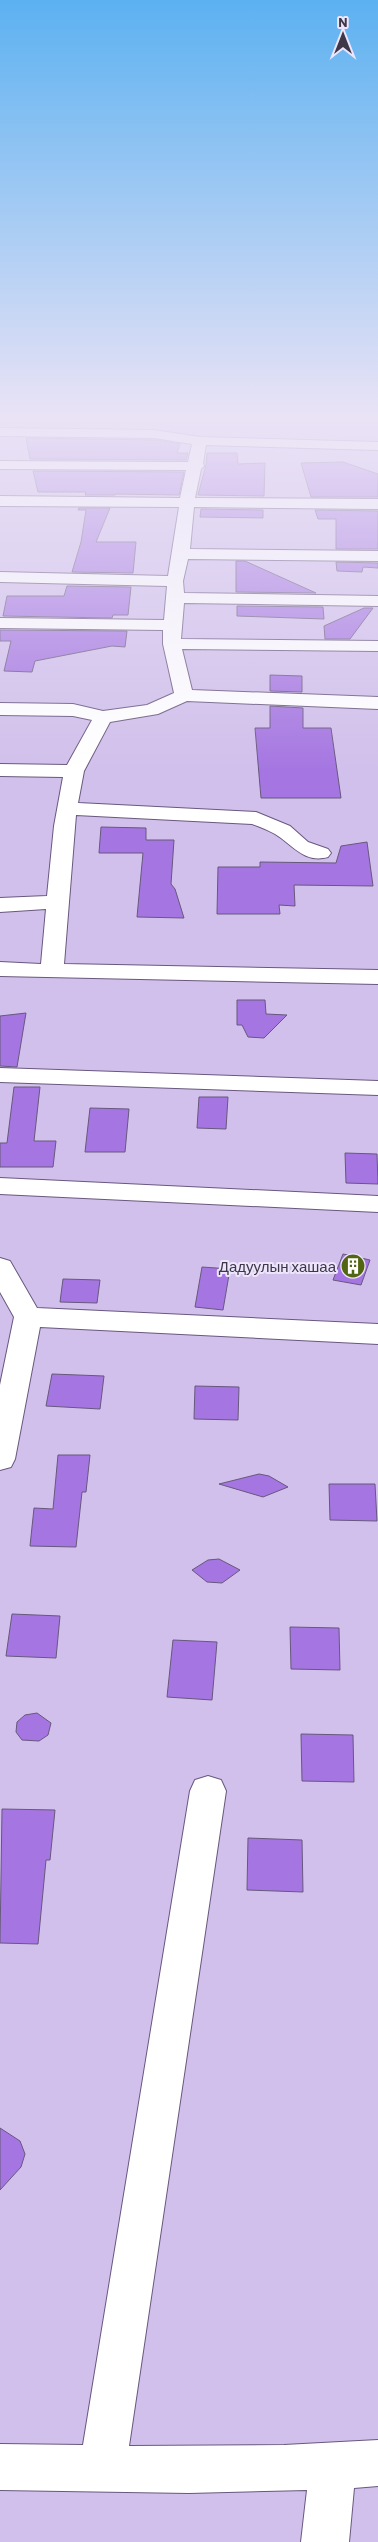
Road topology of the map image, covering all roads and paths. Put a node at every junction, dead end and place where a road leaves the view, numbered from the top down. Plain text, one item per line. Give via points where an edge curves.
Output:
1 (183, 533) edge
2 (181, 554) junction
3 (378, 556) edge
4 (0, 577) edge
5 (175, 581) junction
6 (176, 598) junction
7 (378, 601) edge
8 (0, 623) edge
9 (172, 625) junction
10 (172, 644) junction
11 (378, 646) edge
12 (184, 695) junction
13 (378, 703) edge
14 (0, 709) edge
15 (103, 717) junction
16 (0, 770) edge
17 (74, 771) junction
18 (67, 808) junction
19 (320, 853) dead end
20 (58, 902) junction
21 (0, 905) edge
22 (0, 969) edge
23 (52, 971) junction
24 (378, 977) edge
25 (0, 1075) edge
26 (378, 1088) edge
27 (0, 1186) edge
28 (378, 1204) edge
29 (0, 1266) edge
30 (28, 1317) junction
31 (378, 1334) edge
32 (0, 1459) edge
33 (208, 1791) dead end
34 (378, 2463) edge
35 (333, 2466) junction
36 (0, 2468) edge
37 (102, 2469) junction
38 (325, 2542) edge

1 - 2 street
2 - 3 street
2 - 5 street
4 - 5 street
5 - 6 street
6 - 7 street
6 - 9 street
8 - 9 street
9 - 10 street
10 - 11 street
10 - 12 street
12 - 13 street
12 - 15 street via 151,710
14 - 15 street via 73,710
15 - 17 street
16 - 17 street
17 - 18 street
18 - 19 street via 256,818 284,830 301,846
18 - 20 street
20 - 21 street
20 - 23 street
22 - 23 street
23 - 24 street
25 - 26 street
27 - 28 street
29 - 30 street
30 - 31 street
30 - 32 street
33 - 37 street
34 - 35 street
35 - 37 street
35 - 38 street
36 - 37 street

